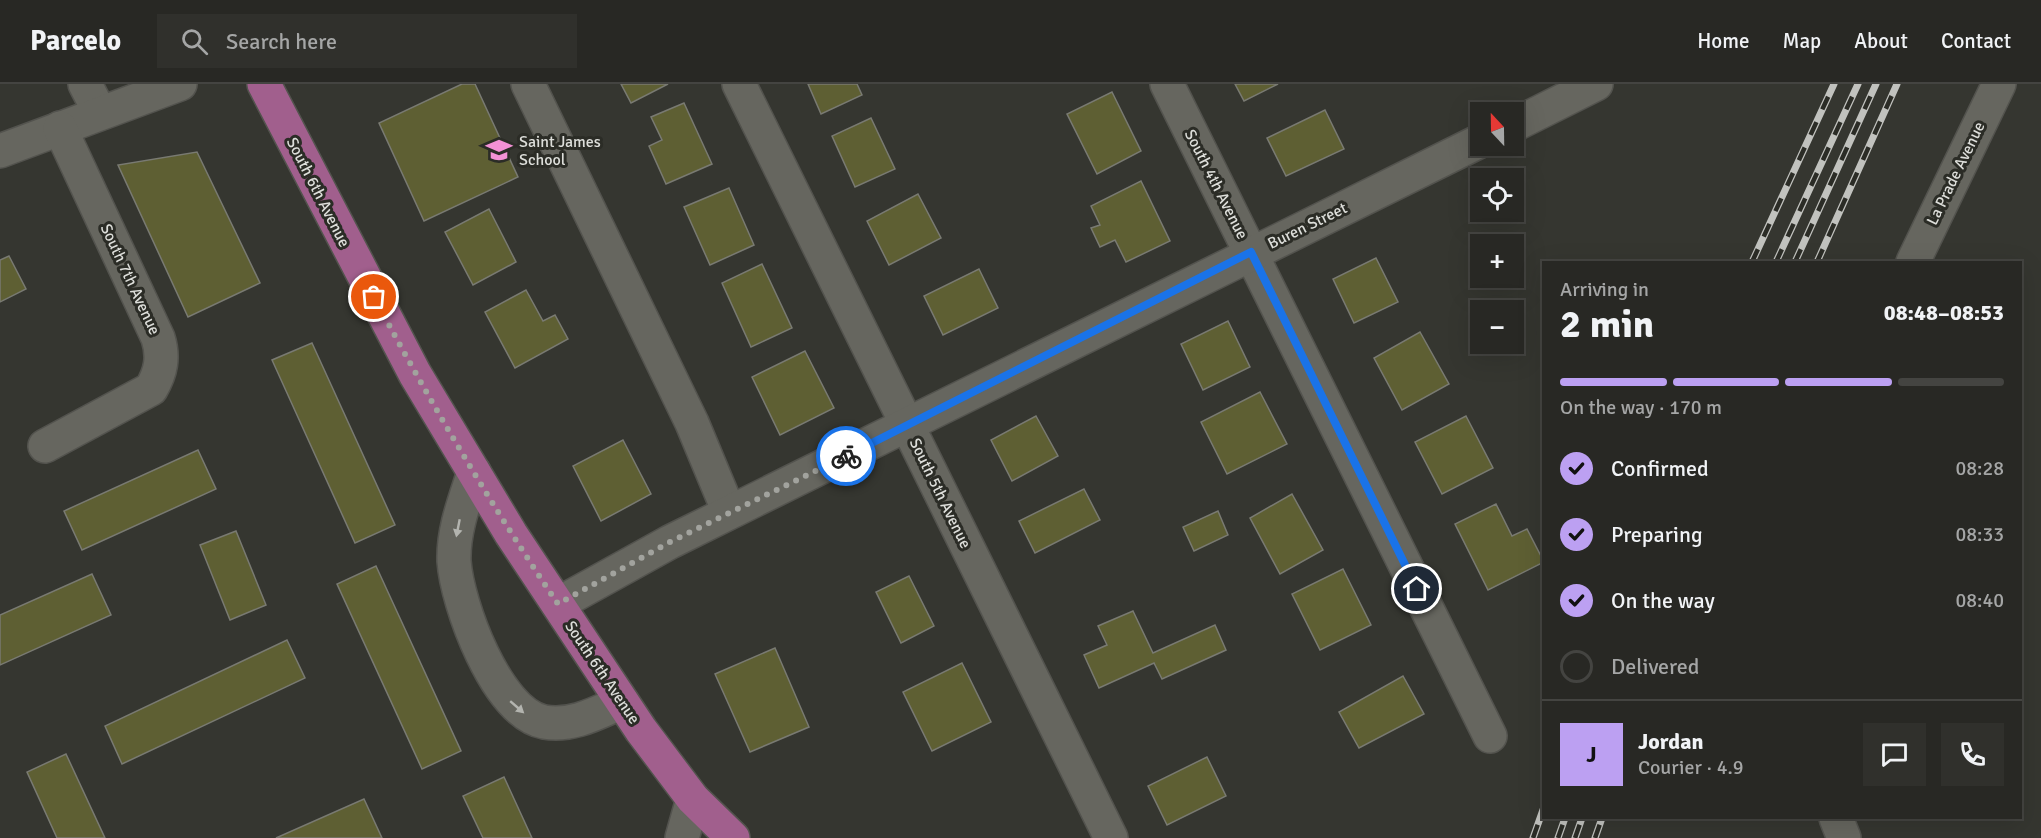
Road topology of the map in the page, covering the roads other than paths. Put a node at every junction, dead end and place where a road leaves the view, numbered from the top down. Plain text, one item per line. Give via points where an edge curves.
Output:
1 (85, 84) edge
2 (180, 84) edge
3 (264, 84) edge
4 (528, 84) edge
5 (739, 84) edge
6 (1167, 84) edge
7 (1999, 84) edge
8 (1593, 85) edge
9 (100, 114) junction
10 (1524, 120) edge
11 (60, 128) junction
12 (1470, 146) edge
13 (0, 151) edge
14 (1251, 252) junction
15 (1913, 261) edge
16 (907, 426) junction
17 (45, 446) dead end
18 (474, 471) junction
19 (729, 512) junction
20 (558, 604) junction
21 (622, 702) junction
22 (1490, 736) dead end
23 (693, 799) junction
24 (1836, 819) edge
25 (682, 838) edge
26 (733, 838) edge
27 (1111, 838) edge
28 (1844, 838) edge

1 - 9 street
2 - 9 street
3 - 18 main road, South 6th Avenue via 415,374
4 - 19 street via 692,423
5 - 16 street, South 5th Avenue
6 - 14 street, South 4th Avenue
7 - 15 street, La Prade Avenue
8 - 10 street
9 - 11 street
11 - 13 street
11 - 17 street, South 7th Avenue via 162,352 159,376 151,389
12 - 14 street, Buren Street
14 - 16 street, Buren Street
14 - 22 street, South 4th Avenue
16 - 19 street, Buren Street
16 - 27 street, South 5th Avenue
18 - 20 main road, South 6th Avenue
18 -> 21 street via 457,529 457,582 468,619 511,703 543,722 562,723 581,720
19 - 20 street, Buren Street
20 - 21 main road, South 6th Avenue
21 - 23 main road, South 6th Avenue
23 - 25 street
23 - 26 main road, South 6th Avenue
24 - 28 street

